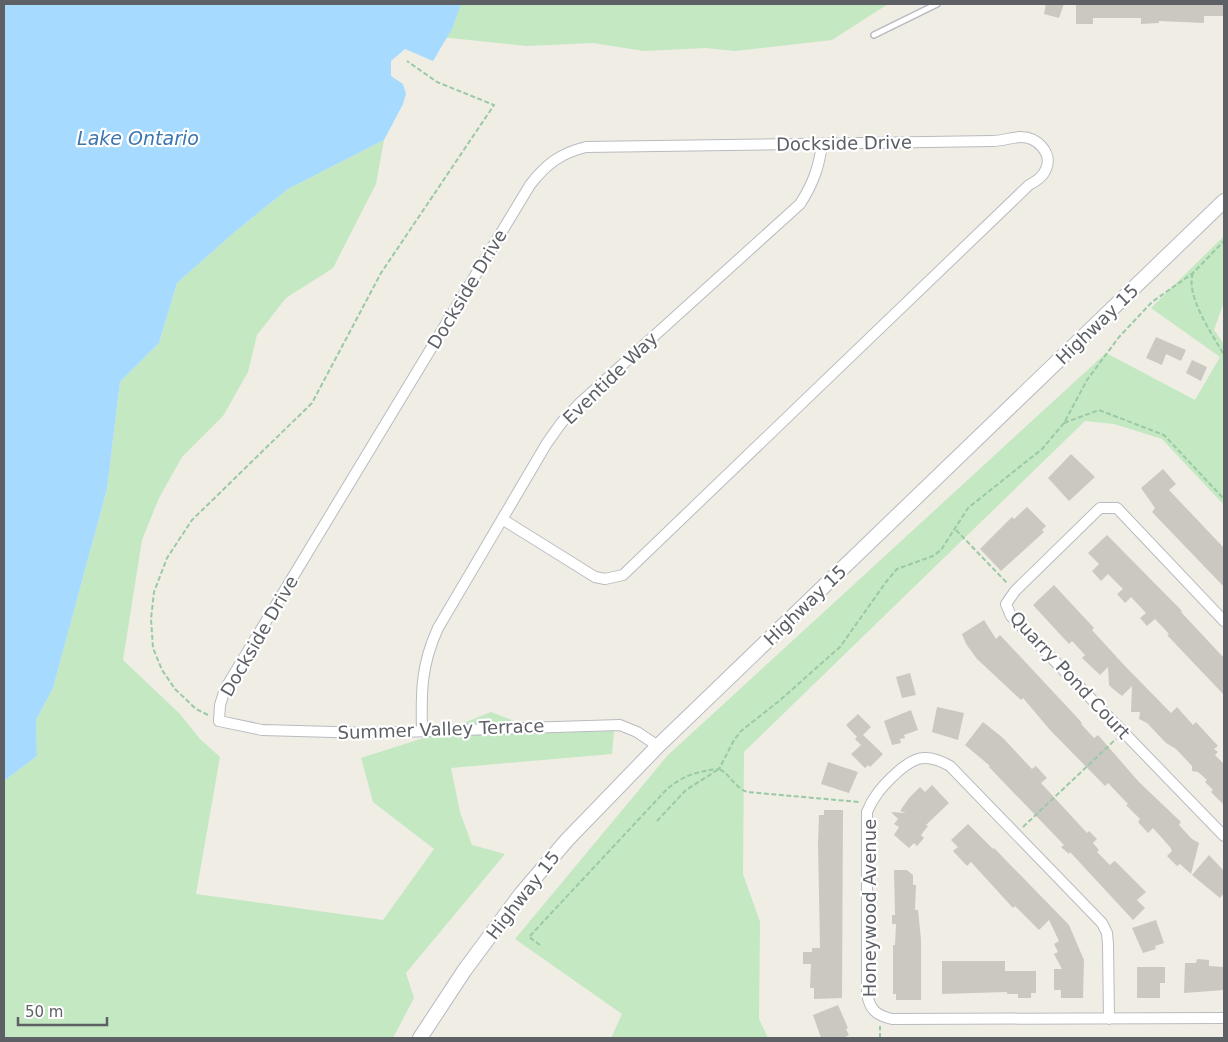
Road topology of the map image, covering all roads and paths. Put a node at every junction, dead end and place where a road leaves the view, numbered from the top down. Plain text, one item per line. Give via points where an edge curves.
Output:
1 (937, 4) edge
2 (874, 34) dead end
3 (407, 61) dead end
4 (822, 144) junction
5 (1224, 202) edge
6 (1224, 241) edge
7 (1193, 273) junction
8 (1224, 356) edge
9 (1064, 423) junction
10 (1224, 498) edge
11 (502, 519) junction
12 (955, 529) junction
13 (1015, 591) junction
14 (1224, 621) edge
15 (218, 721) junction
16 (422, 731) junction
17 (1123, 732) junction
18 (658, 746) junction
19 (719, 769) junction
20 (871, 803) junction
21 (657, 820) dead end
22 (1016, 834) junction
23 (1224, 836) edge
24 (540, 945) dead end
25 (1224, 1018) edge
26 (1109, 1019) junction
27 (420, 1038) edge

1 - 2 lane
3 - 15 path via 437,82 494,105 381,273 312,403 192,520 167,558 154,592 151,619 153,648 162,670 175,689 196,709
4 - 11 street, Eventide Way via 819,167 800,204 580,402 547,443
4 - 11 street, Dockside Drive via 993,141 1020,137 1032,139 1042,146 1047,157 1046,169 1040,179 1022,192 623,574 605,580 596,577
4 - 15 street, Dockside Drive via 586,147 562,155 541,170 225,689
5 - 18 main road, Highway 15
6 - 7 path
7 - 8 path via 1190,282 1193,297
7 - 9 path via 1152,302 1119,337 1087,380
9 - 10 path via 1099,410 1164,435
9 - 12 path via 1042,449 968,508
11 - 16 street, Eventide Way via 429,646 421,685
12 - 13 path
12 - 19 path via 933,556 897,569 840,647 741,731
13 - 14 street, Quarry Pond Court via 1100,508 1117,508
13 - 17 street, Quarry Pond Court via 1006,604 1011,616
15 - 16 street, Summer Valley Terrace via 262,730
16 - 18 street, Summer Valley Terrace via 620,725
17 - 22 path
17 - 23 street, Quarry Pond Court
18 - 27 main road, Highway 15 via 567,840 521,894
19 - 20 path via 739,789 747,792
19 - 21 path via 686,790
19 - 24 path via 699,771 681,778 667,789 529,937
20 - 22 street, Honeywood Avenue via 875,794 906,764 918,758 931,758 950,766
20 - 26 street, Honeywood Avenue via 867,812 869,1007 880,1016 892,1019
22 - 26 street, Honeywood Avenue via 1102,923 1107,933
25 - 26 street, Honeywood Avenue

